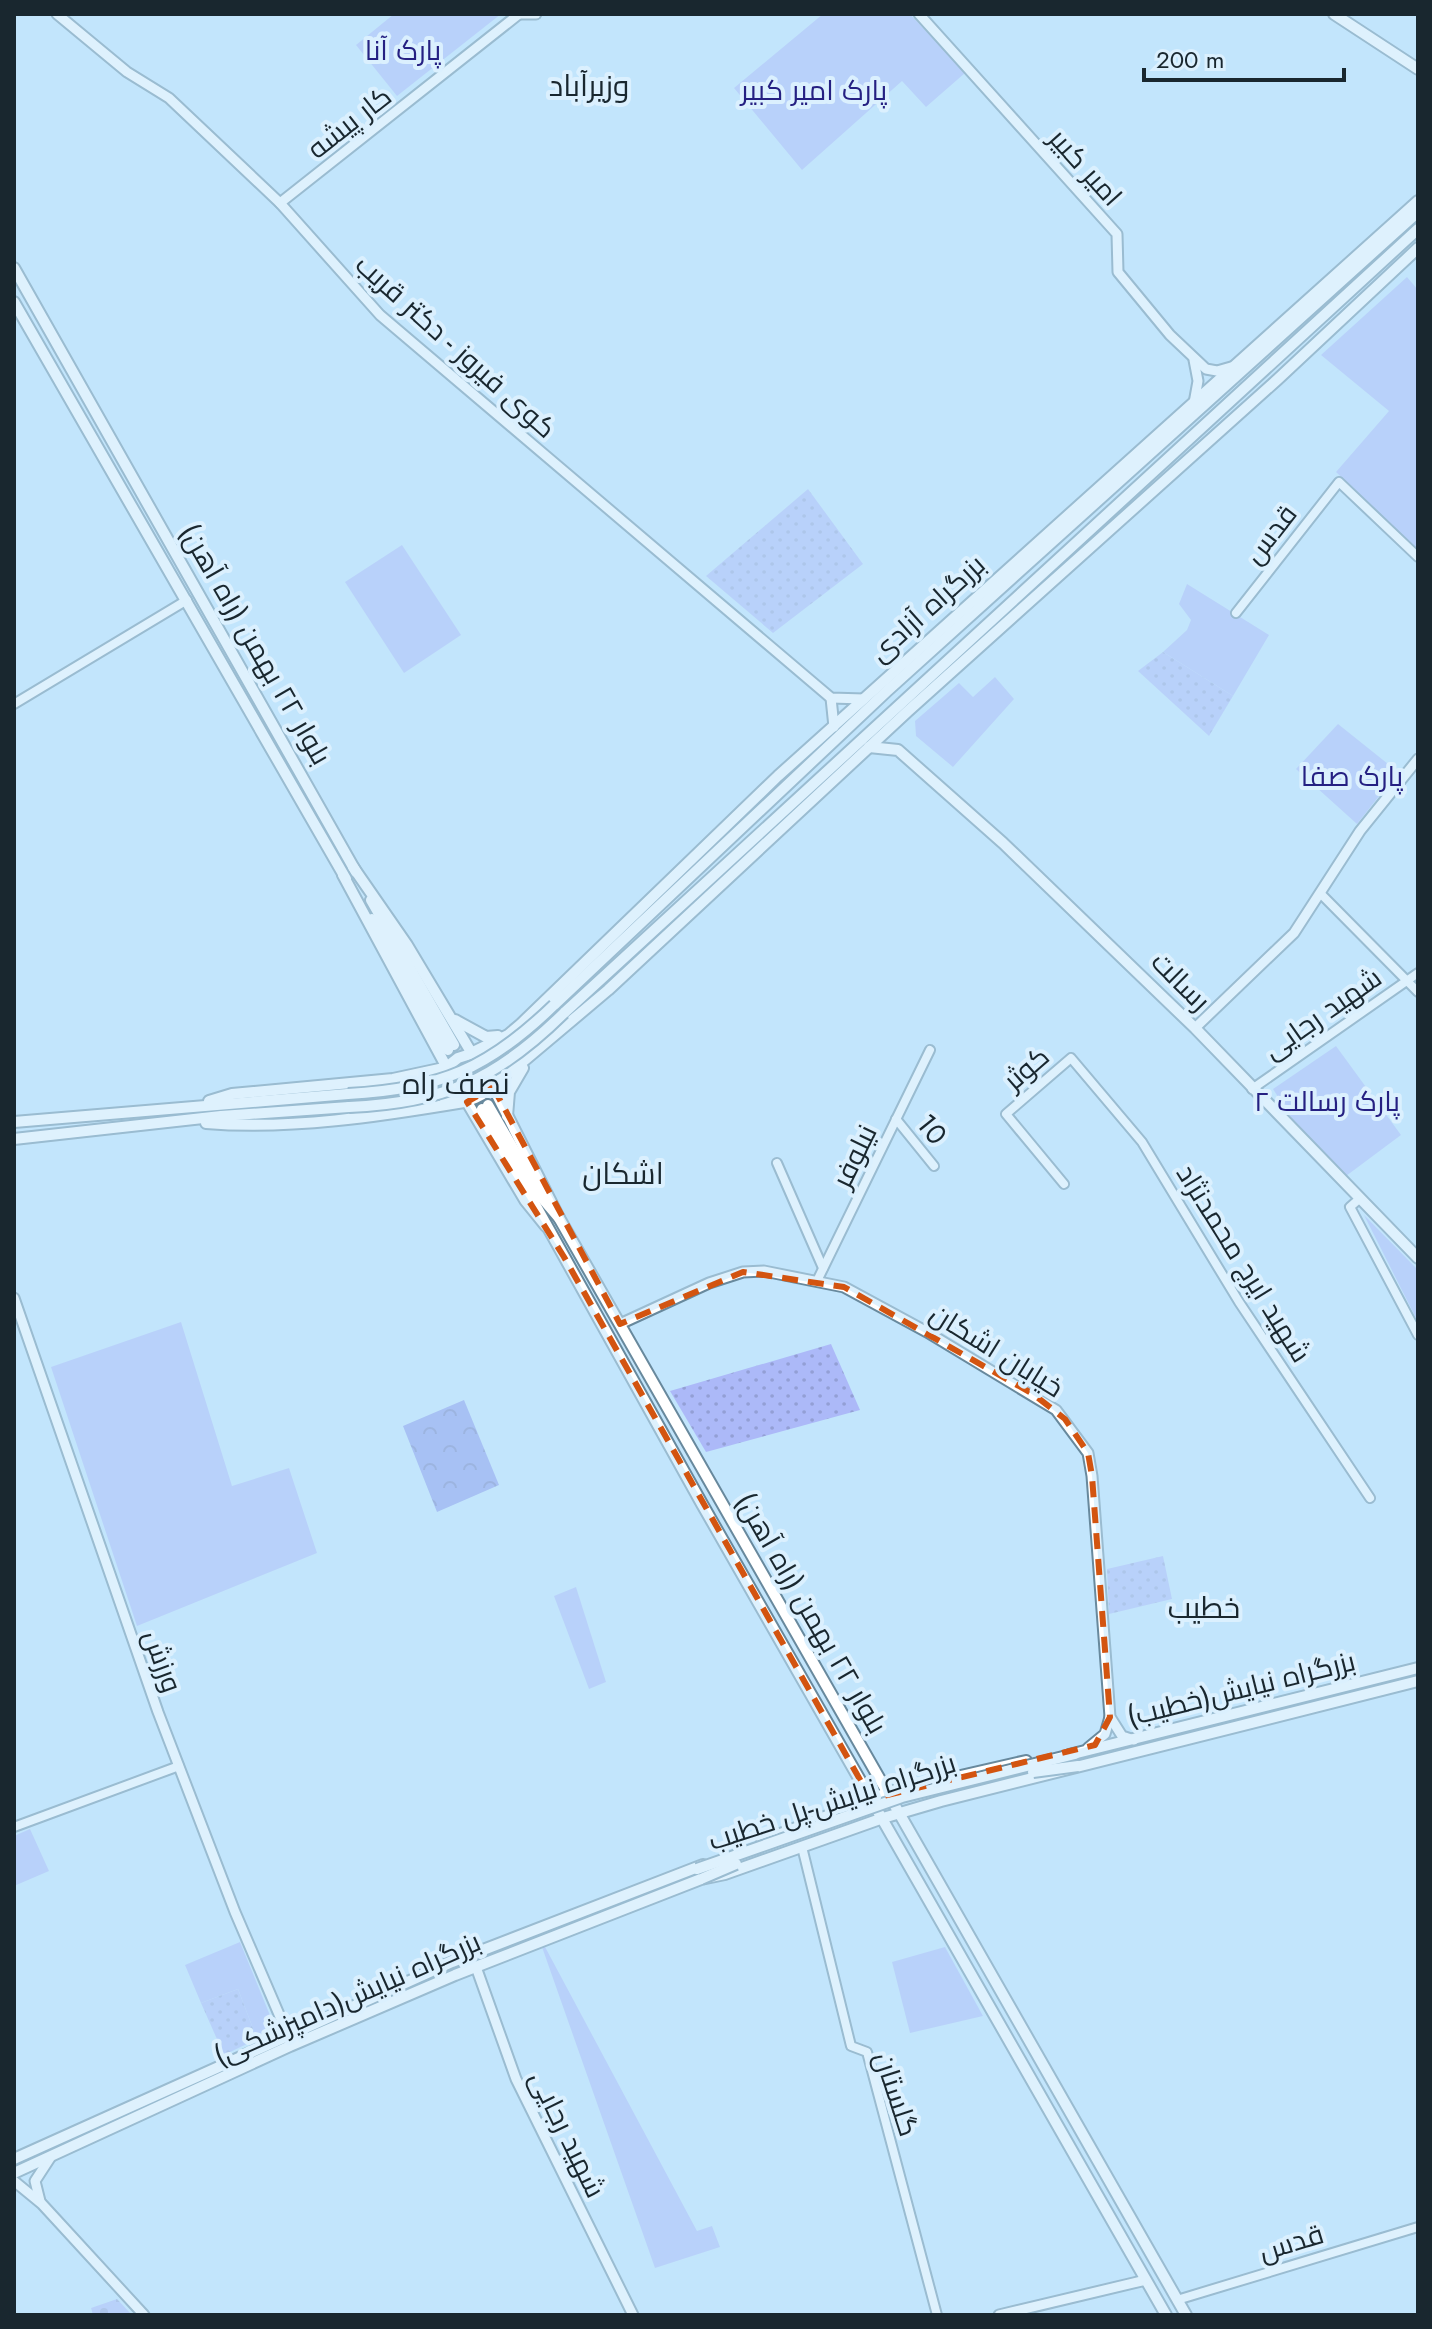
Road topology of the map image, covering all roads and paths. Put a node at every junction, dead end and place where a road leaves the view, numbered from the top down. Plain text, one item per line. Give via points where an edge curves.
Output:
1 (57, 14) edge
2 (520, 14) edge
3 (536, 14) edge
4 (919, 14) edge
5 (1334, 14) edge
6 (1418, 69) edge
7 (1418, 201) edge
8 (280, 203) junction
9 (1418, 212) edge
10 (1418, 229) edge
11 (1418, 248) edge
12 (14, 268) edge
13 (14, 302) edge
14 (1285, 322) junction
15 (1281, 339) junction
16 (1314, 342) junction
17 (1259, 345) junction
18 (1288, 350) junction
19 (1194, 360) junction
20 (1236, 365) junction
21 (1285, 371) junction
22 (1194, 403) junction
23 (1418, 557) edge
24 (187, 600) junction
25 (1236, 613) dead end
26 (831, 698) junction
27 (864, 699) junction
28 (14, 704) edge
29 (848, 714) junction
30 (892, 725) junction
31 (834, 727) junction
32 (836, 740) junction
33 (869, 747) junction
34 (898, 750) junction
35 (1418, 759) edge
36 (845, 769) junction
37 (816, 779) junction
38 (353, 867) junction
39 (343, 875) junction
40 (1321, 894) junction
41 (1418, 973) edge
42 (1407, 980) junction
43 (1418, 992) edge
44 (551, 1002) junction
45 (447, 1014) junction
46 (566, 1019) junction
47 (1195, 1028) junction
48 (508, 1035) junction
49 (930, 1050) dead end
50 (472, 1052) junction
51 (530, 1058) junction
52 (1071, 1058) joint
53 (445, 1067) junction
54 (357, 1082) junction
55 (493, 1087) junction
56 (1252, 1089) junction
57 (465, 1102) junction
58 (192, 1106) junction
59 (358, 1117) junction
60 (507, 1118) junction
61 (896, 1119) junction
62 (14, 1122) edge
63 (192, 1122) junction
64 (14, 1139) edge
65 (777, 1163) dead end
66 (934, 1166) dead end
67 (1064, 1184) dead end
68 (1358, 1200) junction
69 (559, 1218) junction
70 (546, 1226) junction
71 (1418, 1258) edge
72 (823, 1268) junction
73 (817, 1281) junction
74 (14, 1298) edge
75 (620, 1324) junction
76 (1418, 1335) edge
77 (1370, 1498) dead end
78 (1418, 1668) edge
79 (1418, 1681) edge
80 (1110, 1717) junction
81 (1134, 1740) junction
82 (1075, 1754) junction
83 (179, 1766) junction
84 (1078, 1766) junction
85 (955, 1777) junction
86 (935, 1781) junction
87 (887, 1793) junction
88 (959, 1796) junction
89 (871, 1799) junction
90 (941, 1801) junction
91 (899, 1813) junction
92 (825, 1817) junction
93 (883, 1818) junction
94 (14, 1827) edge
95 (833, 1836) junction
96 (802, 1847) junction
97 (699, 1874) junction
98 (476, 1967) junction
99 (287, 2033) junction
100 (50, 2157) junction
101 (14, 2159) edge
102 (15, 2175) edge
103 (42, 2204) junction
104 (1418, 2227) edge
105 (1146, 2280) junction
106 (1177, 2300) junction
107 (144, 2315) edge
108 (633, 2315) edge
109 (937, 2315) edge
110 (999, 2315) edge
111 (1166, 2315) edge
112 (1186, 2315) edge

1 - 8 main road, کوی فیروز - دکتر قریب via 127,72 169,98
2 - 3 main road
2 - 8 main road, کار پیشه
4 - 19 main road, امیر کبیر via 1117,234 1118,272
5 - 6 main road
7 - 14 main road, بزرگراه آزادی
8 - 26 main road, کوی فیروز - دکتر قریب via 380,315
9 - 15 main road, بزرگراه آزادی
10 - 18 main road, بزرگراه آزادی
11 - 16 main road, بزرگراه آزادی
12 - 38 main road, بلوار ۲۲ بهمن (راه آهن)
13 - 24 main road, بلوار ۲۲ بهمن (راه آهن)
14 - 15 main road
14 - 17 main road, بزرگراه آزادی
15 - 17 main road
15 - 32 main road, بزرگراه آزادی
16 - 18 main road
16 - 21 main road, بزرگراه آزادی
17 - 20 main road, بزرگراه آزادی
18 - 21 main road
18 - 37 main road, بزرگراه آزادی
19 - 20 main road via 1211,370
19 - 22 main road
20 - 22 main road, بزرگراه آزادی
21 - 30 main road, بزرگراه آزادی
22 - 27 main road, بزرگراه آزادی
23 - 25 street, قدس via 1339,482
24 - 28 street
24 - 39 main road, بلوار ۲۲ بهمن (راه آهن)
26 - 27 main road
26 - 31 main road
27 - 29 main road, بزرگراه آزادی
29 - 31 main road, بزرگراه آزادی
29 - 32 main road
30 - 33 main road, بزرگراه آزادی
30 - 34 main road
31 - 44 main road, بزرگراه آزادی via 676,873
32 - 44 main road, بزرگراه آزادی
33 - 34 main road
33 - 36 main road, بزرگراه آزادی
34 - 47 main road, رسالت
35 - 40 main road via 1360,831
36 - 37 main road
36 - 46 main road, بزرگراه آزادی
37 - 46 main road, بزرگراه آزادی
38 - 39 main road, بلوار ۲۲ بهمن (راه آهن) via 451,1048
38 - 45 main road
39 - 53 main road
40 - 42 street
40 - 47 main road via 1294,933
41 - 42 street, شهید رجایی
42 - 43 street
42 - 56 street, شهید رجایی
44 - 46 main road via 552,1017
44 - 48 main road, بزرگراه آزادی
44 - 58 main road, bridge via 508,1047 465,1072 415,1088
45 - 48 main road via 486,1037
45 - 50 main road
46 - 51 main road, بزرگراه آزادی
46 - 63 main road, bridge via 471,1084 418,1101
47 - 56 main road, رسالت
48 - 50 main road, بزرگراه آزادی
49 - 61 street, نیلوفر
50 - 53 main road
50 - 55 main road via 483,1050 499,1061 500,1078
51 - 55 main road, بزرگراه آزادی
51 - 60 main road via 509,1092
52 - 67 street, کوثر via 1006,1114
52 - 77 street, شهید ایرج محمدنژاد via 1142,1142 1239,1302
53 - 54 main road via 419,1076
53 - 57 main road via 437,1081 439,1091 445,1099
54 - 58 main road via 232,1094
54 - 59 main road via 367,1100
55 - 57 main road
55 - 60 main road
56 - 68 main road, رسالت
57 - 59 main road
57 - 70 main road
58 - 62 main road
59 - 63 main road via 237,1126
60 - 69 main road
61 - 66 street, 10
61 - 72 street, نیلوفر
63 - 64 main road
65 - 72 street
68 - 71 main road, رسالت
68 - 76 street via 1350,1207
69 - 70 main road, بلوار ۲۲ بهمن (راه آهن) via 485,1107
69 - 75 main road, بلوار ۲۲ بهمن (راه آهن)
70 - 89 main road, بلوار ۲۲ بهمن (راه آهن)
72 - 73 street, نیلوفر
73 - 75 main road, خیابان اشکان via 743,1272
73 - 80 main road, خیابان اشکان via 844,1287 1007,1378 1056,1410 1077,1435 1088,1453 1092,1476
74 - 83 main road, ورزش
75 - 87 main road, بلوار ۲۲ بهمن (راه آهن)
78 - 81 main road, بزرگراه نیایش(خطیب)
79 - 84 main road, بزرگراه نیایش(خطیب)
80 - 81 main road via 1122,1736
80 - 82 main road via 1095,1745
81 - 82 main road, بزرگراه نیایش(خطیب)
82 - 85 main road
82 - 97 main road, بزرگراه نیایش-پل خطیب, bridge via 902,1797
83 - 94 street
83 - 99 main road, ورزش
84 - 88 main road
84 - 97 main road, بزرگراه نیایش-پل خطیب, bridge via 904,1803
85 - 86 main road
85 - 88 main road via 947,1787
86 - 87 main road
86 - 90 main road via 944,1788
87 - 89 main road
87 - 91 main road, بلوار ۲۲ بهمن (راه آهن)
88 - 90 main road
89 - 92 main road
89 - 93 main road, بلوار ۲۲ بهمن (راه آهن)
90 - 91 main road
91 - 93 main road
91 - 106 main road, بلوار ۲۲ بهمن (راه آهن)
92 - 95 main road
92 - 97 main road via 717,1857
93 - 95 main road
93 - 105 main road, بلوار ۲۲ بهمن (راه آهن)
95 - 96 main road
96 - 97 main road
96 - 109 street, گلستان via 851,2046 867,2052
97 - 98 main road, بزرگراه نیایش(دامپزشکی)
97 - 99 main road, بزرگراه نیایش(دامپزشکی) via 452,1962
98 - 100 main road, بزرگراه نیایش(دامپزشکی)
98 - 108 main road, شهید رجایی via 516,2079
99 - 101 main road, بزرگراه نیایش(دامپزشکی)
100 - 102 main road, بزرگراه نیایش(دامپزشکی)
100 - 103 main road via 35,2181
102 - 103 main road
103 - 107 main road
104 - 106 street, قدس
105 - 110 main road
105 - 111 main road, بلوار ۲۲ بهمن (راه آهن)
106 - 112 main road, بلوار ۲۲ بهمن (راه آهن)

